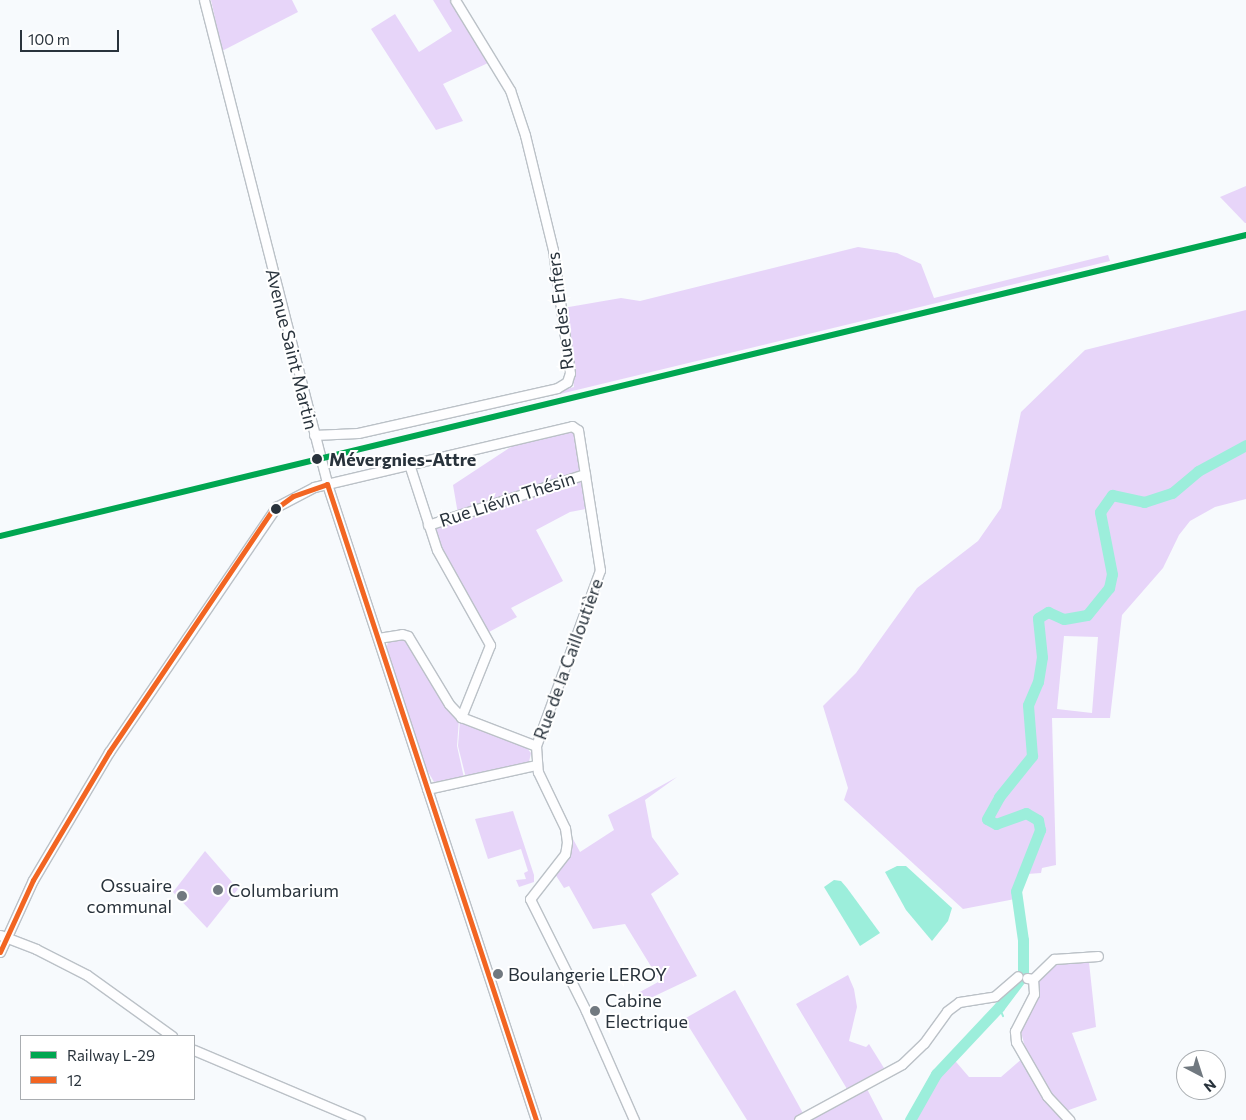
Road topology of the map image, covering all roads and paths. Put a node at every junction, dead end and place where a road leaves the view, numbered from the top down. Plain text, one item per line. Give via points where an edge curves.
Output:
1 (204, 0) edge
2 (455, 0) edge
3 (314, 434) junction
4 (409, 464) junction
5 (585, 474) junction
6 (328, 484) junction
7 (428, 525) junction
8 (378, 638) junction
9 (461, 717) junction
10 (536, 746) junction
11 (536, 765) junction
12 (427, 789) junction
13 (3, 936) edge
14 (0, 952) edge
15 (1098, 956) dead end
16 (1026, 978) junction
17 (171, 1035) edge
18 (195, 1050) edge
19 (360, 1120) edge
20 (536, 1120) edge
21 (634, 1120) edge
22 (799, 1120) edge
23 (1069, 1120) edge

1 - 3 street, Avenue Saint Martin
2 - 3 street, Rue des Enfers via 510,90 525,135 552,242 570,373 568,382 557,388 358,433
3 - 6 street, Avenue Saint Martin
4 - 5 street, Rue de la Cailloutière via 566,425 575,427
4 - 6 street
4 - 7 street
5 - 7 street, Rue Liévin Thésin
5 - 10 street, Rue de la Cailloutière via 600,570
6 - 8 street, Avenue Saint Martin
6 - 13 street via 293,496 271,512 109,752
7 - 9 street via 437,550 490,645
8 - 9 street via 408,636 449,704
8 - 12 street, Avenue Saint Martin
9 - 10 street
10 - 11 street, Rue de la Cailloutière
11 - 12 street
11 - 21 street, Rue de la Cailloutière via 565,828 567,842 565,854 530,899 586,1011
12 - 20 street, Avenue Saint Martin
13 - 14 street
13 - 17 street via 87,975
15 - 16 street via 1054,958
16 - 22 street via 995,996 959,1002 947,1011 920,1047 902,1064
16 - 23 street via 1031,1004 1015,1031 1016,1042 1047,1096
18 - 19 street

